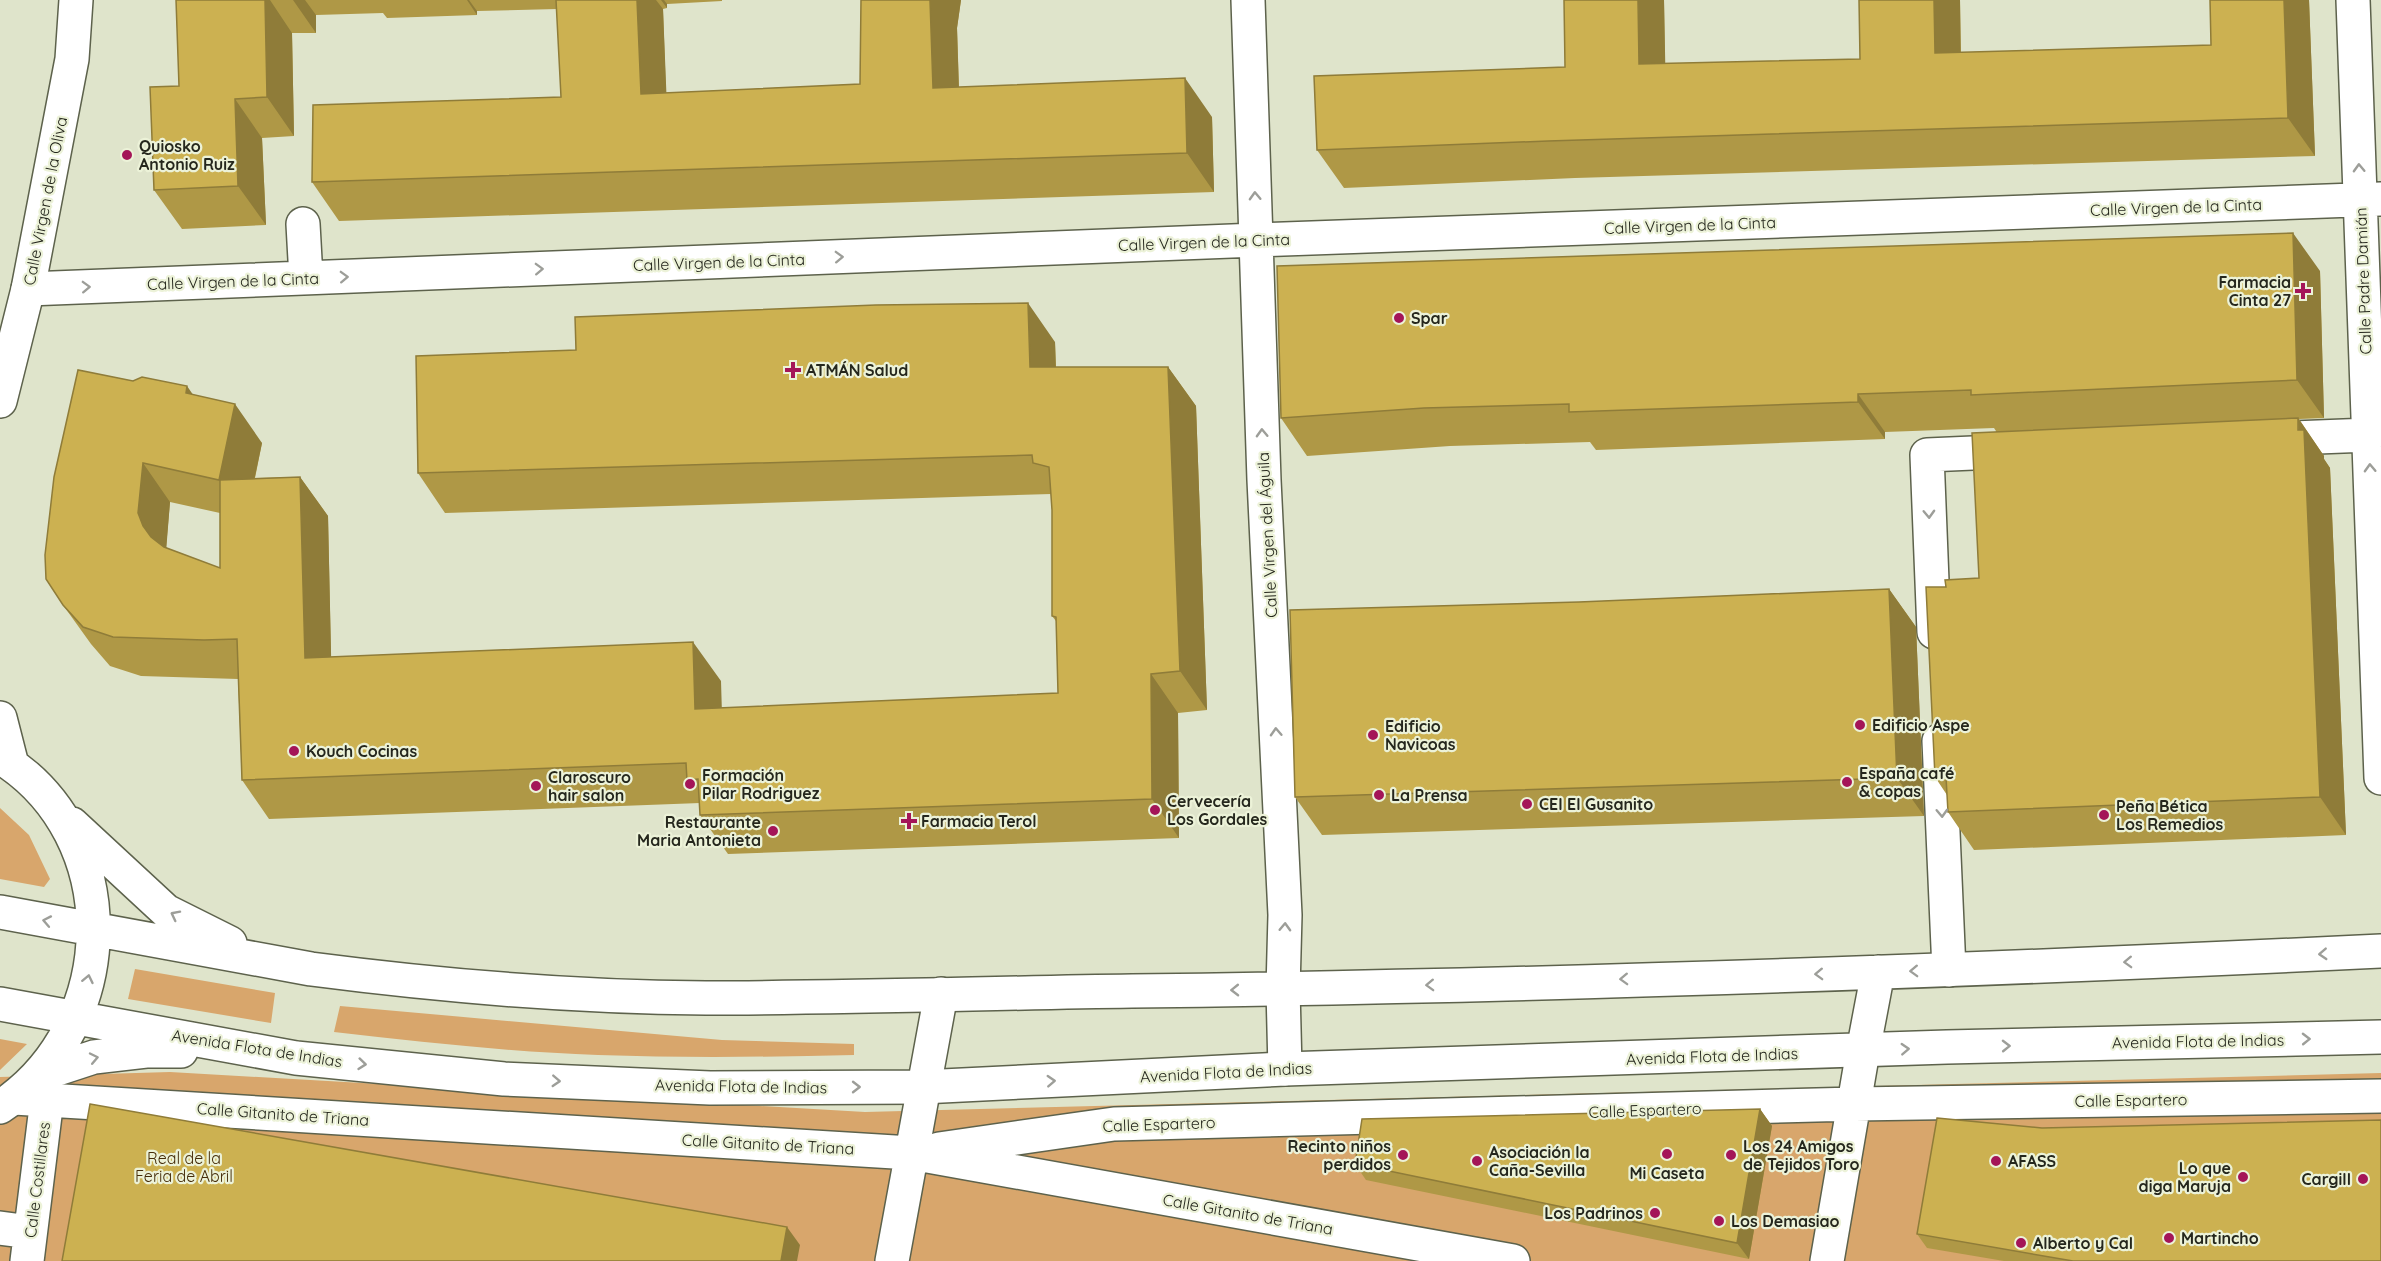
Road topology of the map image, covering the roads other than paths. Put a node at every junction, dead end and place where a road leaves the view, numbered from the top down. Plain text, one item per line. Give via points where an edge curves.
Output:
1 (76, 0) edge
2 (1248, 0) edge
3 (2353, 0) edge
4 (2369, 108) edge
5 (2371, 200) edge
6 (303, 224) dead end
7 (1257, 240) junction
8 (306, 278) junction
9 (28, 290) junction
10 (0, 401) edge
11 (2369, 435) junction
12 (2237, 441) edge
13 (2046, 450) edge
14 (1935, 660) edge
15 (1937, 707) edge
16 (0, 718) edge
17 (6, 761) edge
18 (2381, 778) edge
19 (50, 802) junction
20 (0, 912) edge
21 (94, 930) junction
22 (2381, 951) edge
23 (264, 960) junction
24 (1949, 970) junction
25 (1878, 972) junction
26 (1283, 989) junction
27 (941, 994) junction
28 (0, 1004) edge
29 (76, 1018) junction
30 (2381, 1037) edge
31 (254, 1051) junction
32 (1863, 1051) junction
33 (1286, 1069) junction
34 (43, 1087) junction
35 (922, 1087) junction
36 (2381, 1096) edge
37 (7, 1102) edge
38 (1855, 1104) junction
39 (0, 1128) edge
40 (910, 1153) junction
41 (19, 1240) edge
42 (892, 1261) edge
43 (1513, 1261) edge
44 (1827, 1261) edge

1 - 9 street, Calle Virgen de la Oliva via 72,58
7 -> 2 street, Calle Virgen del Águila
3 - 4 street, Calle Padre Damián
5 -> 4 street, Calle Padre Damián
5 - 7 street, Calle Virgen de la Cinta
5 - 11 street, Calle Padre Damián
6 - 8 street
8 -> 7 street, Calle Virgen de la Cinta
26 -> 7 street, Calle Virgen del Águila via 1286,915 1263,480
9 -> 8 street, Calle Virgen de la Cinta
9 - 10 street, Calle Virgen de la Oliva
11 - 12 street
18 -> 11 street, Calle Padre Damián
13 -> 14 street via 1927,455
15 -> 24 street
16 - 17 street
17 - 19 street
19 - 21 street via 69,831 82,862 91,895
23 -> 19 street via 166,911
21 -> 20 street
21 - 23 street
29 -> 21 street via 93,959
22 -> 24 street
23 - 27 street via 353,974 509,990 702,998
24 -> 25 street
25 -> 26 street
25 - 32 street
26 -> 27 street
26 - 33 street, Calle Virgen del Águila
27 - 35 street
28 - 29 street, Avenida Flota de Indias
29 - 31 street, Avenida Flota de Indias
29 - 34 street
32 -> 30 street, Avenida Flota de Indias
34 -> 31 street via 94,1057 146,1051
31 -> 35 street, Avenida Flota de Indias via 504,1079 710,1088
32 - 33 street, Avenida Flota de Indias
32 - 38 street
35 -> 33 street, Avenida Flota de Indias
34 - 37 street
34 - 40 street, Calle Gitanito de Triana
34 - 41 street, Calle Costillares
35 - 40 street
36 - 38 street, Calle Espartero
37 - 39 street
38 - 40 street, Calle Espartero via 1114,1124
38 - 44 street
40 - 42 street
40 - 43 street, Calle Gitanito de Triana

